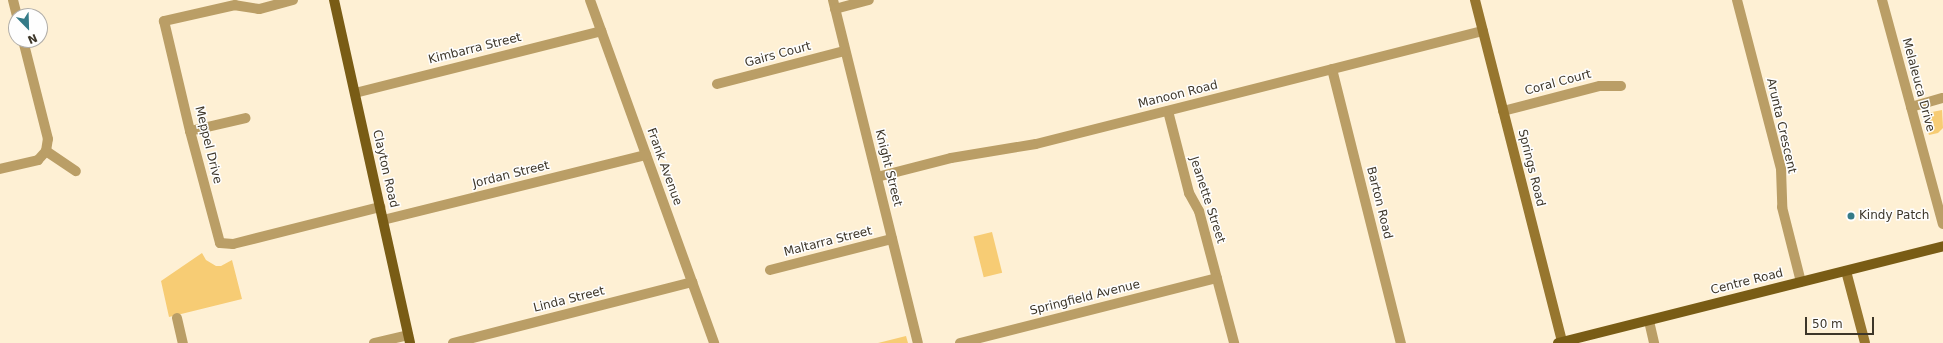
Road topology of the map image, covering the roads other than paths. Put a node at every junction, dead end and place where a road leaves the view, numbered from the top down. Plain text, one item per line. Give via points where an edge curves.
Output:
1 (293, 0) edge
2 (334, 0) edge
3 (590, 0) edge
4 (869, 0) edge
5 (1475, 0) edge
6 (1737, 0) edge
7 (1882, 0) edge
8 (834, 4) edge
9 (601, 30) junction
10 (1483, 31) junction
11 (25, 48) edge
12 (845, 51) junction
13 (1332, 69) junction
14 (717, 84) dead end
15 (1620, 86) dead end
16 (355, 93) junction
17 (1943, 98) edge
18 (1911, 106) junction
19 (1168, 111) junction
20 (1503, 111) junction
21 (246, 118) dead end
22 (190, 131) junction
23 (46, 151) junction
24 (646, 155) junction
25 (0, 169) edge
26 (76, 171) dead end
27 (877, 177) junction
28 (380, 207) junction
29 (383, 220) junction
30 (1943, 224) edge
31 (892, 239) junction
32 (1943, 246) edge
33 (770, 270) dead end
34 (1846, 271) junction
35 (1217, 278) junction
36 (692, 282) junction
37 (1801, 282) junction
38 (177, 318) dead end
39 (1649, 321) junction
40 (409, 339) edge
41 (1560, 342) edge
42 (183, 343) edge
43 (374, 343) edge
44 (453, 343) edge
45 (714, 343) edge
46 (918, 343) edge
47 (960, 343) edge
48 (1234, 343) edge
49 (1401, 343) edge
50 (1654, 343) edge
51 (1865, 343) edge

1 - 22 street, Meppel Drive via 259,9 235,5 164,22
2 - 16 main road, Clayton Road
3 - 9 street, Frank Avenue
4 - 8 street
5 - 10 main road, Springs Road
6 - 37 street, Arunta Crescent via 1781,169 1782,207
7 - 18 street, Melaleuca Drive
8 - 12 street, Knight Street
9 - 16 street, Kimbarra Street
9 - 24 street, Frank Avenue
10 - 13 street, Manoon Road
10 - 20 main road, Springs Road
11 - 23 street via 48,139
12 - 14 street, Gairs Court
12 - 27 street, Knight Street
13 - 19 street, Manoon Road
13 - 49 street, Barton Road
15 - 20 street, Coral Court via 1600,86
16 - 28 main road, Clayton Road
17 - 18 street
18 - 30 street, Melaleuca Drive
19 - 27 street, Manoon Road via 1036,144 951,158
19 - 35 street, Jeanette Street via 1189,193 1199,211
20 - 41 main road, Springs Road
21 - 22 street
22 - 28 street, Meppel Drive via 220,243 233,244
23 - 25 street via 38,160
23 - 26 street
24 - 29 street, Jordan Street
24 - 36 street, Frank Avenue
27 - 31 street, Knight Street
28 - 29 main road, Clayton Road
29 - 40 main road, Clayton Road
31 - 33 street, Maltarra Street
31 - 46 street, Knight Street
32 - 34 main road, Centre Road
34 - 37 main road, Centre Road
34 - 51 main road
35 - 47 street, Springfield Avenue
35 - 48 street, Jeanette Street
36 - 44 street, Linda Street
36 - 45 street, Frank Avenue
37 - 39 main road, Centre Road
38 - 42 street
39 - 41 main road, Centre Road
39 - 50 street
40 - 43 street

